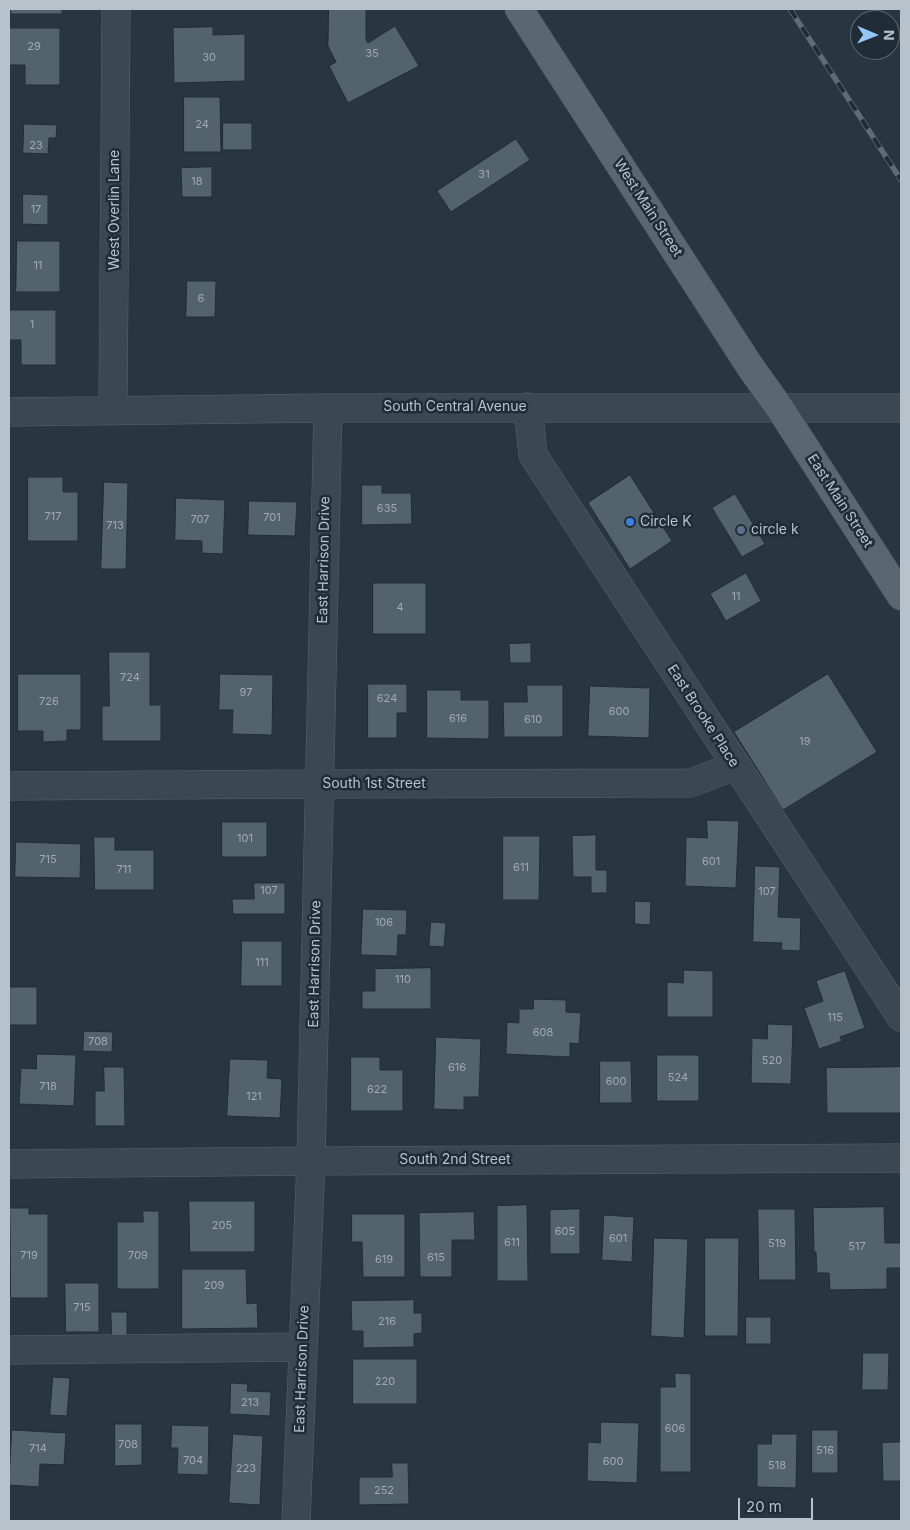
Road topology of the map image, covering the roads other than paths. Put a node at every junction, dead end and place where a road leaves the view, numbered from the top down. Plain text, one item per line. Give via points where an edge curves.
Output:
1 (116, 9) edge
2 (519, 9) edge
3 (528, 407) junction
4 (779, 407) junction
5 (328, 408) junction
6 (901, 408) edge
7 (113, 411) junction
8 (9, 412) edge
9 (901, 596) edge
10 (736, 766) junction
11 (319, 784) junction
12 (9, 786) edge
13 (901, 1017) edge
14 (901, 1158) edge
15 (311, 1161) junction
16 (9, 1164) edge
17 (302, 1347) junction
18 (9, 1350) edge
19 (296, 1521) edge

1 - 7 street, West Overlin Lane
2 - 4 main road, West Main Street
3 - 4 street, South Central Avenue
3 - 5 street, South Central Avenue
3 - 10 street, East Brooke Place via 533,454
4 - 6 street, South Central Avenue
4 - 9 main road, East Main Street
5 - 7 street, South Central Avenue
5 - 11 street, East Harrison Drive
7 - 8 street, South Central Avenue
10 - 11 street, South 1st Street via 690,783
10 - 13 street, East Brooke Place
11 - 12 street, South 1st Street
11 - 15 street, East Harrison Drive
14 - 15 street, South 2nd Street
15 - 16 street, South 2nd Street
15 - 17 street, East Harrison Drive
17 - 18 street
17 - 19 street, East Harrison Drive

